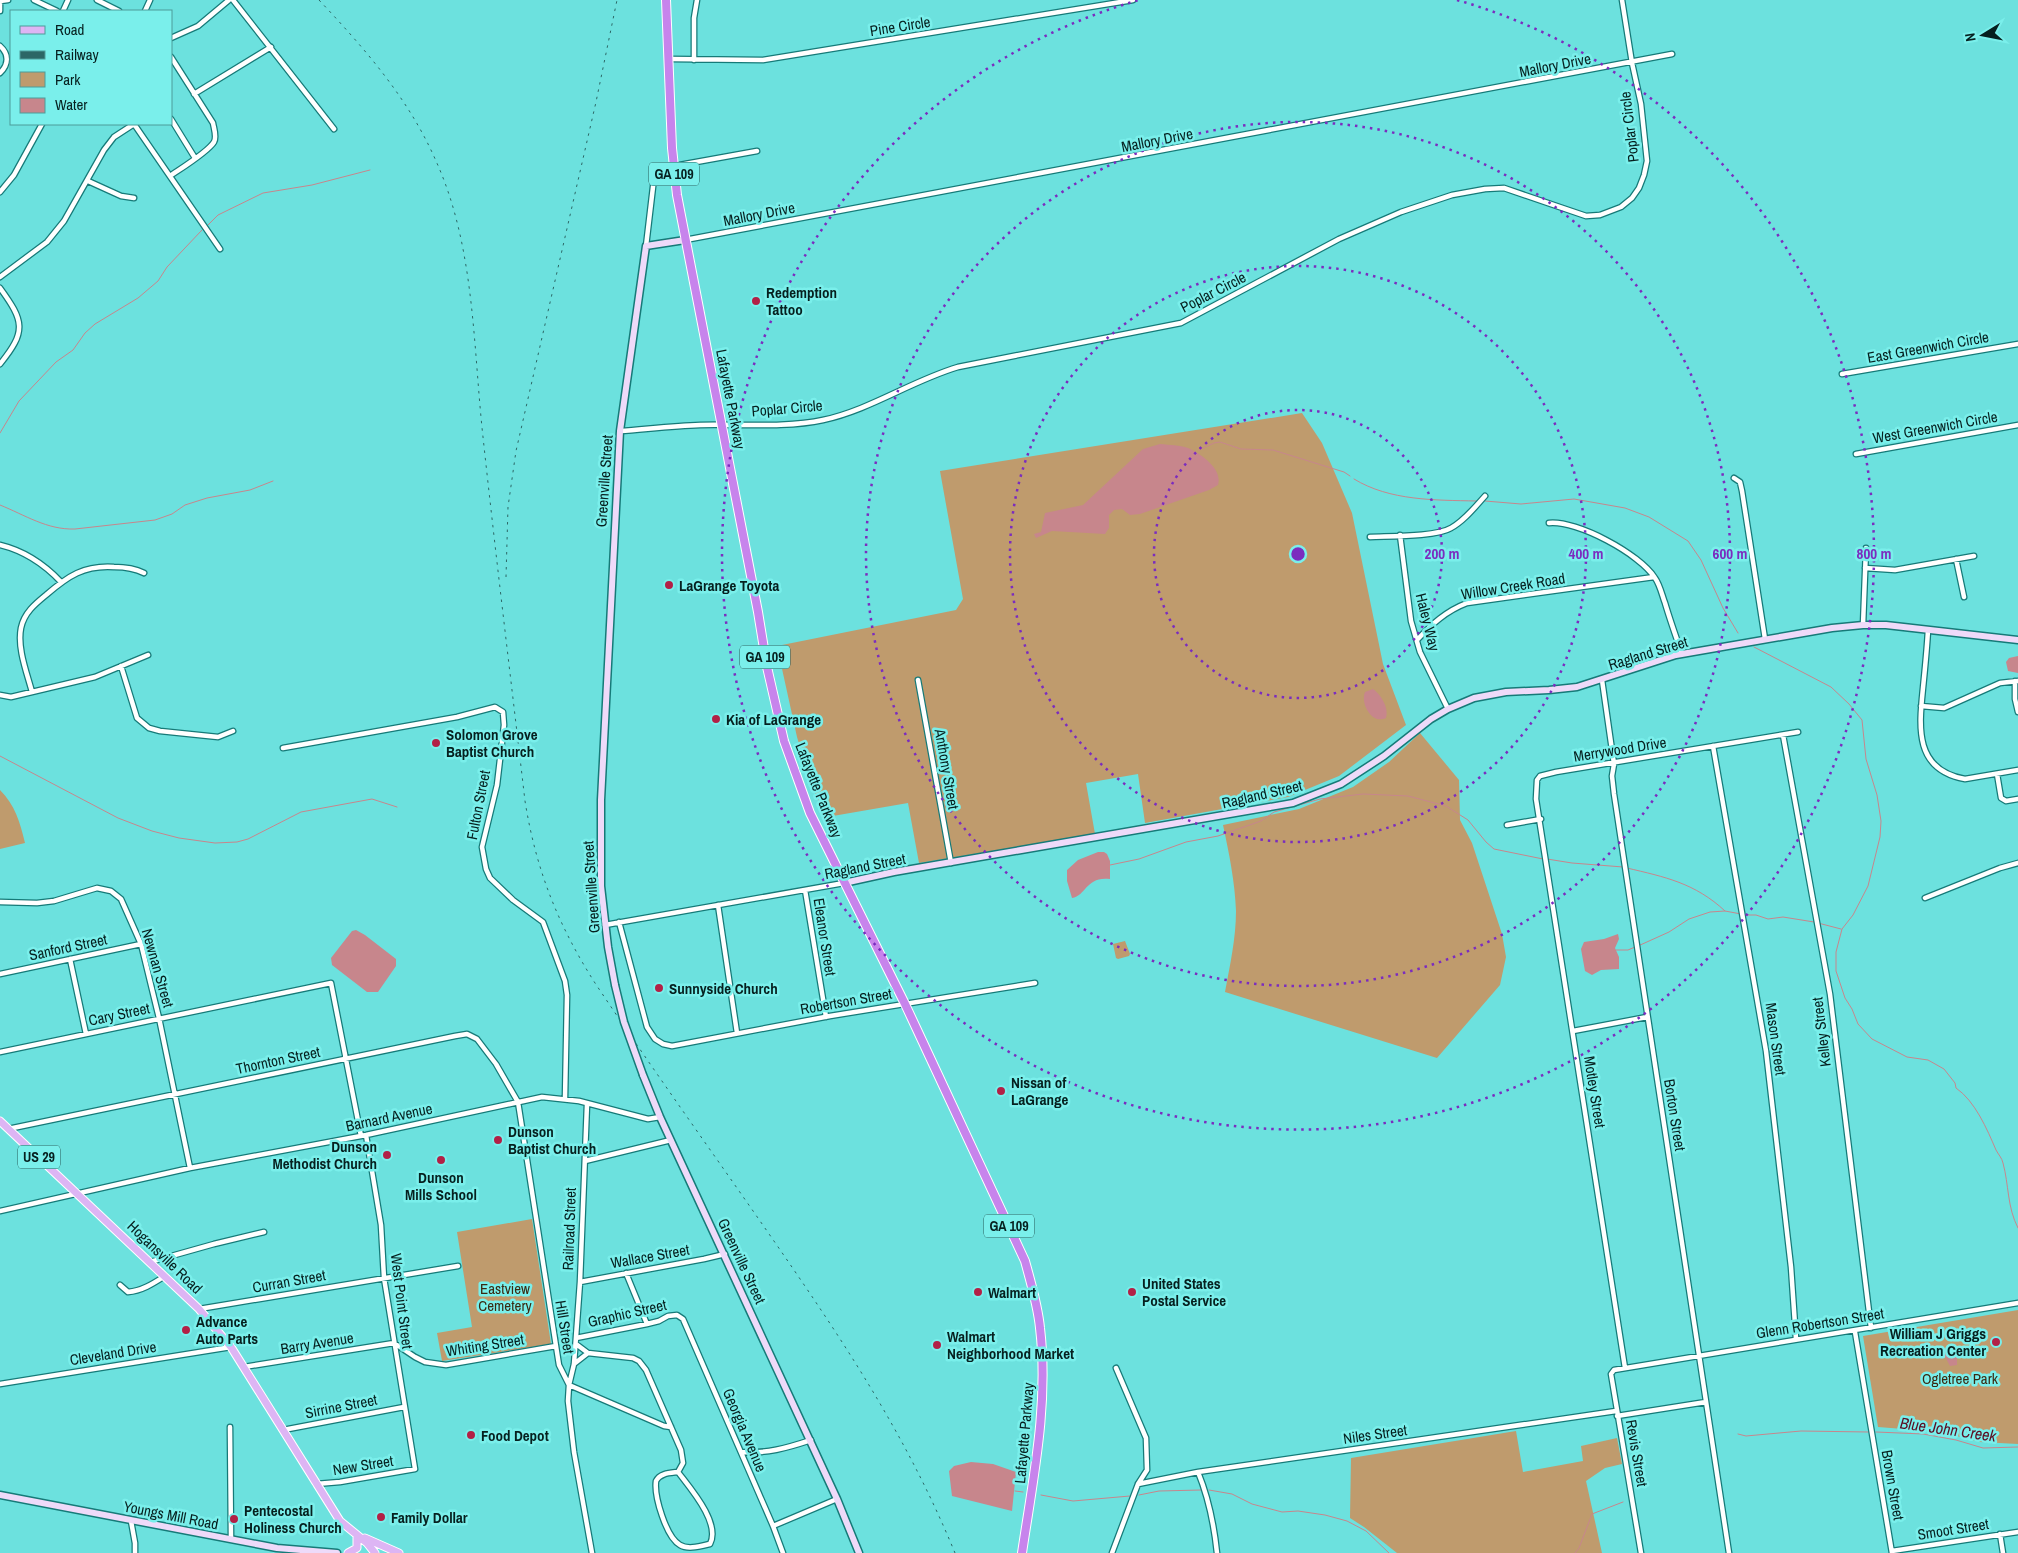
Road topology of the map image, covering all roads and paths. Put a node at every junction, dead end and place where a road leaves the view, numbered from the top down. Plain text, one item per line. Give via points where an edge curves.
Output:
1 (0, 0) edge
2 (8, 0) edge
3 (34, 0) edge
4 (97, 0) edge
5 (229, 0) edge
6 (233, 0) edge
7 (666, 0) edge
8 (697, 0) edge
9 (1133, 0) edge
10 (1622, 0) edge
11 (55, 10) edge
12 (116, 10) edge
13 (0, 11) edge
14 (172, 38) edge
15 (0, 46) edge
16 (272, 46) junction
17 (9, 54) edge
18 (1672, 54) dead end
19 (670, 59) junction
20 (172, 60) edge
21 (694, 60) junction
22 (1632, 63) junction
23 (8, 65) edge
24 (177, 67) junction
25 (172, 70) edge
26 (0, 73) edge
27 (194, 94) junction
28 (172, 121) edge
29 (41, 125) edge
30 (132, 125) edge
31 (135, 125) edge
32 (334, 129) dead end
33 (757, 151) dead end
34 (195, 158) junction
35 (674, 166) junction
36 (655, 170) dead end
37 (170, 176) junction
38 (88, 181) junction
39 (0, 192) edge
40 (134, 198) dead end
41 (685, 240) junction
42 (646, 246) junction
43 (220, 249) dead end
44 (0, 277) edge
45 (0, 288) edge
46 (2018, 344) edge
47 (0, 364) edge
48 (1842, 374) dead end
49 (721, 425) junction
50 (2018, 425) edge
51 (620, 431) junction
52 (1856, 454) dead end
53 (1734, 478) dead end
54 (1485, 496) dead end
55 (1549, 523) dead end
56 (1400, 535) junction
57 (1370, 537) dead end
58 (0, 545) edge
59 (1866, 548) dead end
60 (1974, 556) dead end
61 (1956, 559) junction
62 (1865, 568) junction
63 (144, 573) dead end
64 (1654, 576) junction
65 (61, 582) junction
66 (1964, 597) dead end
67 (1862, 625) junction
68 (1928, 630) junction
69 (1765, 639) junction
70 (1417, 640) junction
71 (2018, 640) edge
72 (1682, 654) junction
73 (148, 655) dead end
74 (121, 666) junction
75 (918, 680) dead end
76 (1602, 680) junction
77 (2017, 681) edge
78 (32, 692) junction
79 (0, 695) edge
80 (1921, 706) junction
81 (1448, 709) junction
82 (2018, 712) edge
83 (233, 731) dead end
84 (1798, 732) dead end
85 (1783, 736) junction
86 (1713, 746) junction
87 (283, 748) dead end
88 (1614, 764) junction
89 (2018, 770) edge
90 (1996, 774) junction
91 (2018, 799) edge
92 (1541, 819) junction
93 (1507, 825) dead end
94 (951, 862) junction
95 (2018, 863) edge
96 (844, 883) junction
97 (805, 890) junction
98 (1925, 898) dead end
99 (0, 902) edge
100 (718, 905) junction
101 (619, 922) junction
102 (604, 925) junction
103 (141, 944) junction
104 (70, 959) junction
105 (0, 974) edge
106 (331, 983) joint
107 (1035, 983) dead end
108 (905, 1004) junction
109 (826, 1017) junction
110 (1648, 1017) junction
111 (159, 1018) junction
112 (1573, 1031) junction
113 (737, 1033) junction
114 (86, 1034) junction
115 (0, 1052) edge
116 (347, 1058) junction
117 (175, 1094) junction
118 (566, 1099) junction
119 (518, 1102) junction
120 (587, 1104) junction
121 (660, 1117) junction
122 (0, 1121) edge
123 (8, 1129) junction
124 (363, 1136) junction
125 (671, 1140) junction
126 (585, 1161) junction
127 (190, 1168) junction
128 (77, 1193) junction
129 (0, 1210) edge
130 (264, 1232) dead end
131 (725, 1254) junction
132 (150, 1262) junction
133 (458, 1266) dead end
134 (626, 1273) junction
135 (165, 1276) junction
136 (384, 1278) junction
137 (580, 1282) junction
138 (120, 1285) dead end
139 (2018, 1304) edge
140 (199, 1309) junction
141 (683, 1318) joint
142 (648, 1324) junction
143 (1871, 1328) junction
144 (1855, 1332) junction
145 (576, 1338) junction
146 (1796, 1339) junction
147 (394, 1343) junction
148 (576, 1344) junction
149 (556, 1346) junction
150 (231, 1347) junction
151 (588, 1354) junction
152 (1699, 1356) junction
153 (574, 1364) junction
154 (244, 1368) junction
155 (1116, 1368) dead end
156 (1625, 1368) junction
157 (0, 1384) edge
158 (569, 1385) junction
159 (1706, 1402) junction
160 (404, 1407) junction
161 (1617, 1413) junction
162 (230, 1427) dead end
163 (671, 1427) junction
164 (283, 1430) junction
165 (811, 1440) junction
166 (741, 1452) junction
167 (415, 1469) joint
168 (678, 1472) junction
169 (1198, 1472) junction
170 (316, 1484) junction
171 (1138, 1484) junction
172 (0, 1495) edge
173 (837, 1499) junction
174 (131, 1521) junction
175 (773, 1526) junction
176 (2018, 1532) edge
177 (2000, 1534) junction
178 (357, 1535) junction
179 (231, 1539) junction
180 (294, 1551) edge
181 (1892, 1552) edge
182 (135, 1553) edge
183 (338, 1553) edge
184 (348, 1553) edge
185 (375, 1553) edge
186 (399, 1553) edge
187 (592, 1553) edge
188 (783, 1553) edge
189 (859, 1553) edge
190 (1022, 1553) edge
191 (1112, 1553) edge
192 (1216, 1553) edge
193 (1641, 1553) edge
194 (1729, 1553) edge
195 (2004, 1553) edge

1 - 2 street
1 - 13 street
3 - 11 street
4 - 12 street
5 - 14 street via 198,26
6 - 16 street
7 - 19 highway, Lafayette Parkway / GA 109
8 - 21 street
9 - 21 street, Pine Circle via 763,60
10 - 22 street
15 - 17 street
16 - 27 street
16 - 32 street
17 - 23 street
18 - 22 street, Mallory Drive
19 - 21 street, Pine Circle
19 - 35 highway, Lafayette Parkway / GA 109
20 - 24 street
22 - 41 street, Mallory Drive
22 - 49 street, Poplar Circle via 1641,104 1647,161 1639,188 1614,211 1593,216 1579,215 1504,188 1452,195 1401,212 1340,239 1181,323 958,367 935,374 870,405 822,420
23 - 26 street
24 - 25 street
24 - 27 street
27 - 34 street via 213,123 216,134 215,142
28 - 34 street
29 - 39 street via 14,175
30 - 38 street via 114,137
31 - 37 street
33 - 35 street
34 - 37 street
35 - 41 highway, Lafayette Parkway / GA 109
36 - 42 street, Greenville Street
37 - 43 street
38 - 40 street via 121,196
38 - 44 street via 47,242
41 - 42 street, Mallory Drive
41 - 49 highway, Lafayette Parkway / GA 109
42 - 51 street, Greenville Street
45 - 47 street via 18,315 20,329 16,342
46 - 48 street, East Greenwich Circle
49 - 51 street, Poplar Circle
49 - 96 highway, Lafayette Parkway / GA 109 via 784,740 810,814
50 - 52 street, West Greenwich Circle
51 - 102 street, Greenville Street via 600,821
53 - 69 street via 1740,482 1742,491
54 - 56 street via 1451,528
55 - 64 street via 1558,522 1608,541 1641,562
56 - 57 street
56 - 70 street, Haley Way
58 - 65 street via 22,552 47,567
59 - 62 street
60 - 61 street
61 - 62 street via 1895,570
61 - 66 street
62 - 67 street
63 - 65 street via 135,568 87,568
64 - 70 street, Willow Creek Road via 1467,604 1436,620
64 - 72 street
65 - 78 street via 30,609 21,628 24,662
67 - 68 street, Ragland Street
67 - 69 street, Ragland Street
68 - 71 street, Ragland Street
68 - 80 street
69 - 72 street, Ragland Street
70 - 81 street, Haley Way
72 - 76 street, Ragland Street
73 - 74 street
74 - 78 street via 95,677
74 - 83 street via 137,718 149,728 218,737
75 - 94 street, Anthony Street
76 - 81 street, Ragland Street via 1577,687 1506,692 1474,698
76 - 88 street, Borton Street
77 - 80 street via 2000,683 1944,708
77 - 82 street via 2015,699
78 - 79 street via 11,697
80 - 90 street via 1921,740 1945,774 1965,779
81 - 94 street, Ragland Street via 1341,784 1293,803
84 - 85 street, Merrywood Drive
85 - 86 street, Merrywood Drive
85 - 143 street, Kelley Street via 1830,994
86 - 88 street, Merrywood Drive
86 - 146 street, Mason Street via 1766,1051
87 - 118 street, Fulton Street via 457,717 495,707 503,712 497,785 482,847 490,878 543,922 565,980
88 - 92 street, Merrywood Drive via 1540,776 1536,786
88 - 110 street, Borton Street via 1614,794
89 - 90 street
90 - 91 street via 2001,798 2006,801
92 - 93 street
92 - 112 street, Motley Street
94 - 96 street, Ragland Street
95 - 98 street
96 - 97 street, Ragland Street
96 - 108 highway, Lafayette Parkway / GA 109
97 - 100 street, Ragland Street
97 - 109 street, Eleanor Street
99 - 103 street, Newnan Street via 45,902 65,899 91,889 111,891 125,906
100 - 101 street, Ragland Street
100 - 113 street
101 - 102 street, Ragland Street
101 - 113 street, Robertson Street via 647,1028 655,1039 672,1046
102 - 121 street, Greenville Street, bridge via 626,1029
103 - 104 street, Sanford Street
103 - 111 street, Newnan Street
104 - 105 street, Sanford Street
104 - 114 street
106 - 111 street, Cary Street
106 - 116 street, West Point Street
107 - 108 street, Robertson Street
108 - 109 street, Robertson Street
108 - 190 highway, Lafayette Parkway / GA 109 via 1025,1261 1040,1326 1043,1366 1038,1450
109 - 113 street, Robertson Street
110 - 112 street
110 - 152 street, Borton Street
111 - 114 street, Cary Street
111 - 117 street, Newnan Street
112 - 156 street, Motley Street
114 - 115 street, Cary Street
116 - 117 street, Thornton Street
116 - 119 street, Thornton Street via 472,1035 496,1064
116 - 124 street, West Point Street
117 - 123 street, Thornton Street
117 - 127 street, Newnan Street
118 - 119 street, Barnard Avenue via 542,1097
118 - 120 street, Barnard Avenue
119 - 124 street, Barnard Avenue
119 - 149 street, Hill Street
120 - 121 street, Barnard Avenue via 638,1117
120 - 126 street, Railroad Street
121 - 125 street, Greenville Street
122 - 123 main road, Hogansville Road / US 29
123 - 128 main road, Hogansville Road / US 29
124 - 127 street, Barnard Avenue
124 - 136 street, West Point Street via 380,1226
125 - 126 street
125 - 131 street, Greenville Street
126 - 137 street, Railroad Street
127 - 128 street, Barnard Avenue
128 - 129 street, Barnard Avenue
128 - 132 main road, Hogansville Road / US 29
130 - 132 street
131 - 134 street, Wallace Street
131 - 165 street, Greenville Street
132 - 135 main road, Hogansville Road / US 29
133 - 136 street, Curran Street
134 - 137 street, Wallace Street
134 - 142 street
135 - 138 street via 133,1291 128,1292
135 - 140 main road, Hogansville Road / US 29
136 - 140 street, Curran Street
136 - 147 street, West Point Street
137 - 145 street, Railroad Street
139 - 143 street, Glenn Robertson Street
140 - 150 main road, Hogansville Road / US 29
141 - 142 street, Graphic Street via 676,1314
141 - 166 street, Georgia Avenue
142 - 145 street, Graphic Street
143 - 144 street, Glenn Robertson Street
144 - 146 street, Glenn Robertson Street
144 - 181 street, Brown Street
145 - 148 street, Railroad Street
146 - 152 street, Glenn Robertson Street
147 - 149 street, Whiting Street via 415,1358 446,1365
147 - 154 street, Barry Avenue
147 - 160 street, West Point Street
148 - 151 street
148 - 153 street, Railroad Street
149 - 158 street, Hill Street via 559,1365
150 - 154 main road, Hogansville Road / US 29
150 - 157 street, Cleveland Drive
151 - 153 street
151 - 163 street via 639,1361
152 - 156 street, Glenn Robertson Street
152 - 159 street, Borton Street
153 - 158 street, Railroad Street
154 - 164 main road, Hogansville Road / US 29
155 - 171 street via 1146,1438 1147,1470
156 - 161 street, Revis Street via 1611,1374
158 - 163 street
158 - 187 street, Hill Street via 571,1427
159 - 161 street, Niles Street
159 - 194 street, Borton Street
160 - 164 street, Sirrine Street
160 - 167 street, West Point Street
161 - 169 street, Niles Street
161 - 193 street, Revis Street
162 - 179 street
163 - 168 street via 681,1450 683,1463
164 - 170 main road, Hogansville Road / US 29
165 - 166 street via 781,1450 755,1454
165 - 173 street, Greenville Street
166 - 175 street, Georgia Avenue
167 - 170 street, New Street
168 - 168 street via 712,1526 714,1532 710,1544 683,1547 667,1530 656,1481 667,1473
169 - 171 street, Niles Street
169 - 192 street via 1214,1523
170 - 178 main road, Hogansville Road / US 29 via 340,1521
171 - 191 street
172 - 174 street, Youngs Mill Road
173 - 175 street
173 - 189 street, Greenville Street
174 - 179 street, Youngs Mill Road
174 - 182 street
175 - 188 street, Georgia Avenue
176 - 177 street, Smoot Street
177 - 181 street, Smoot Street
177 - 195 street
178 - 184 main road via 357,1548
178 - 185 main road, Hogansville Road / US 29
178 - 186 main road
179 - 180 street, Youngs Mill Road
180 - 183 street, Youngs Mill Road

